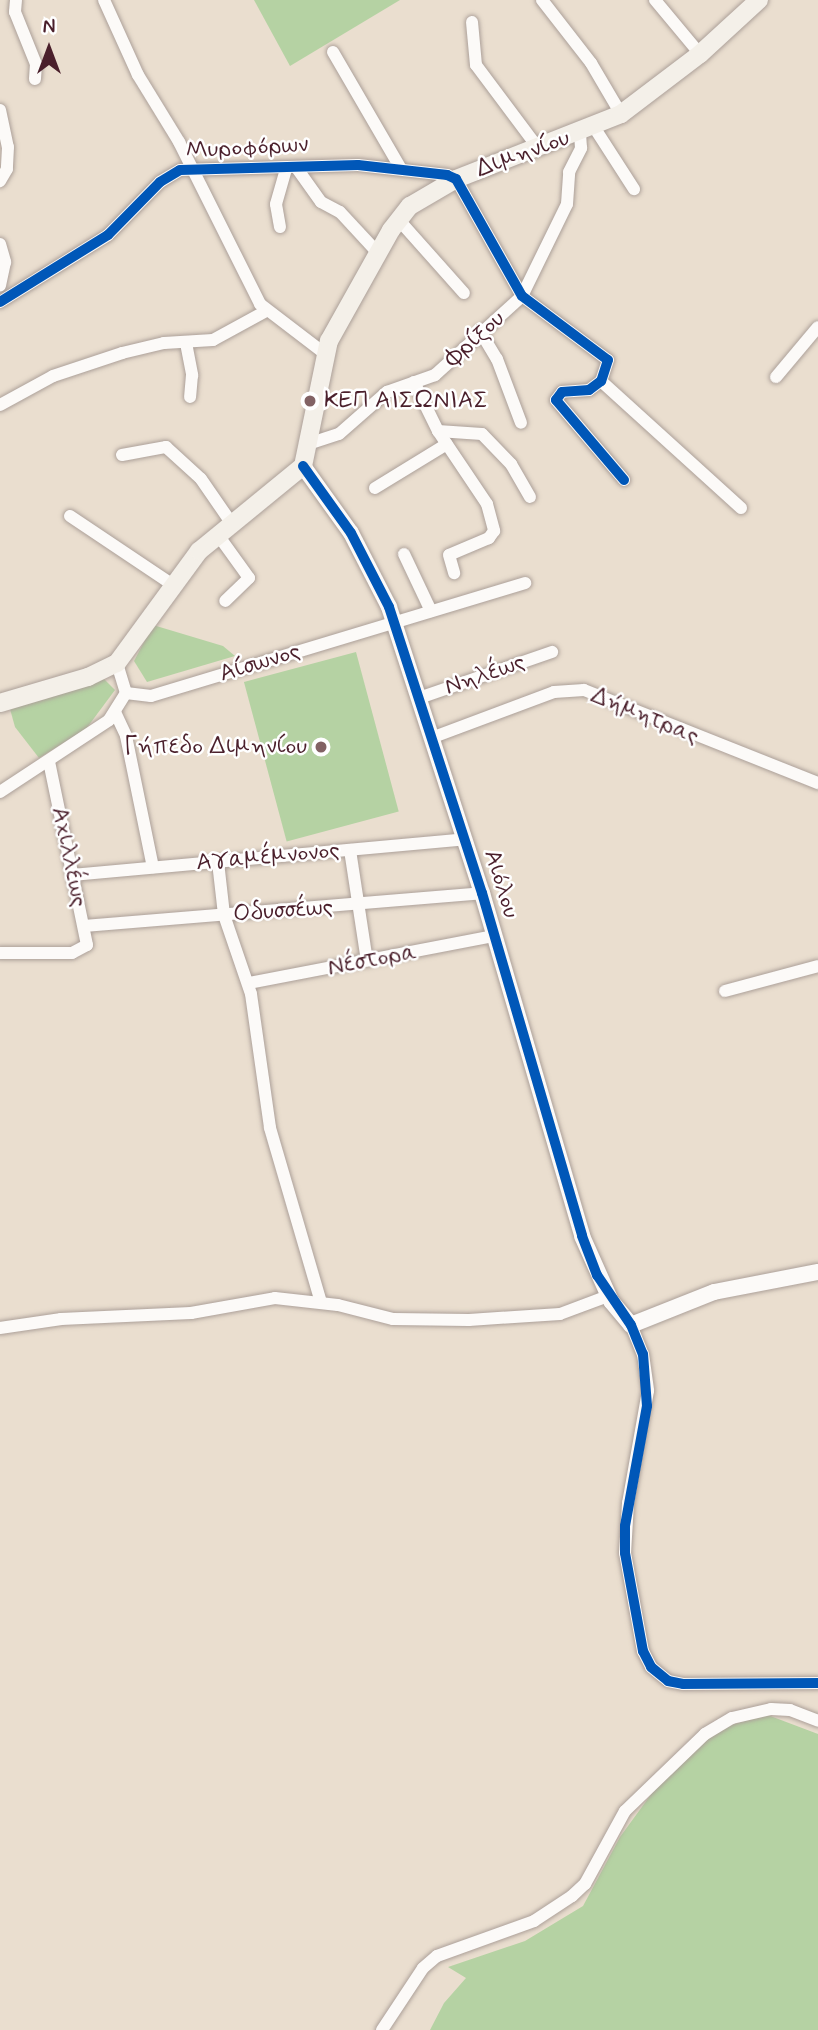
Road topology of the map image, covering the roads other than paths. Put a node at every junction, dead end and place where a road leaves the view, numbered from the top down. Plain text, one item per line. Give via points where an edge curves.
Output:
1 (16, 0) edge
2 (104, 0) edge
3 (541, 0) edge
4 (655, 0) edge
5 (754, 1) edge
6 (472, 22) dead end
7 (333, 52) dead end
8 (700, 54) junction
9 (34, 79) dead end
10 (0, 110) edge
11 (621, 114) junction
12 (587, 130) junction
13 (538, 148) junction
14 (291, 167) junction
15 (400, 167) junction
16 (190, 168) junction
17 (456, 179) junction
18 (0, 181) edge
19 (634, 189) dead end
20 (398, 219) junction
21 (280, 227) dead end
22 (0, 244) edge
23 (377, 252) junction
24 (0, 285) edge
25 (464, 293) dead end
26 (522, 296) junction
27 (0, 302) edge
28 (266, 311) junction
29 (818, 327) edge
30 (480, 331) junction
31 (186, 343) junction
32 (324, 354) junction
33 (776, 377) dead end
34 (601, 381) junction
35 (414, 382) junction
36 (190, 397) dead end
37 (0, 405) edge
38 (521, 423) dead end
39 (438, 431) junction
40 (311, 443) junction
41 (447, 444) junction
42 (122, 455) dead end
43 (303, 467) junction
44 (624, 480) dead end
45 (375, 488) dead end
46 (530, 497) dead end
47 (741, 508) dead end
48 (70, 516) dead end
49 (225, 530) junction
50 (404, 554) dead end
51 (454, 573) dead end
52 (525, 583) dead end
53 (173, 585) junction
54 (225, 601) dead end
55 (431, 611) junction
56 (394, 622) junction
57 (552, 652) dead end
58 (117, 663) junction
59 (125, 693) junction
60 (3, 698) edge
61 (419, 698) junction
62 (116, 712) junction
63 (431, 738) junction
64 (50, 762) junction
65 (818, 783) edge
66 (0, 792) edge
67 (465, 839) junction
68 (350, 850) junction
69 (218, 862) junction
70 (153, 867) junction
71 (72, 875) junction
72 (482, 893) junction
73 (358, 905) junction
74 (224, 915) junction
75 (84, 926) junction
76 (494, 936) junction
77 (0, 953) edge
78 (367, 961) junction
79 (818, 966) edge
80 (248, 983) junction
81 (725, 991) dead end
82 (818, 1272) edge
83 (608, 1296) junction
84 (321, 1302) junction
85 (631, 1325) junction
86 (0, 1328) edge
87 (818, 1683) edge
88 (818, 1721) edge
89 (382, 2030) edge

1 - 9 street via 15,12 36,64
2 - 16 street via 138,75
3 - 11 street via 591,63
4 - 8 street
5 - 8 main road, Διμηνίου
6 - 13 street via 476,65
7 - 15 street
8 - 11 main road, Διμηνίου
10 - 18 street via 8,147 7,169
11 - 12 main road, Διμηνίου
12 - 13 main road, Διμηνίου
12 - 19 street
12 - 26 street, Φρίξου via 569,172 566,204
13 - 17 main road, Διμηνίου
14 - 15 street, Μυροφόρων
14 - 16 street, Μυροφόρων
14 - 21 street via 276,204
14 - 23 street via 321,202 340,212
15 - 17 street, Μυροφόρων
16 - 27 street, Μυροφόρων via 160,182 108,235
16 - 28 street
17 - 20 main road, Διμηνίου via 424,196
17 - 26 street
20 - 23 main road, Διμηνίου
20 - 25 street
22 - 24 street via 5,262
23 - 32 main road, Διμηνίου
26 - 30 street, Φρίξου
26 - 34 street via 605,357 609,367
28 - 31 street via 227,335
28 - 32 street
29 - 33 street
30 - 35 street, Φρίξου via 435,375
30 - 38 street via 497,359
31 - 36 street via 192,375
31 - 37 street via 150,346 71,369
32 - 40 main road, Διμηνίου
34 - 44 street via 585,392 562,393 556,402
34 - 47 street
35 - 39 street
35 - 40 street, Φρίξου via 382,395 339,434
39 - 41 street
39 - 46 street via 482,434 511,464
40 - 43 main road, Διμηνίου
41 - 45 street
41 - 51 street via 487,503 494,531 489,538 449,555
42 - 49 street via 159,445 169,448 201,479
43 - 49 main road
43 - 56 street, Αιόλου via 352,533
48 - 53 street
49 - 53 main road via 187,564
49 - 54 street via 248,578
50 - 55 street
52 - 55 street, Αίσωνος
53 - 58 main road
55 - 56 street, Αίσωνος
56 - 59 street, Αίσωνος via 151,696
56 - 61 street, Αιόλου
57 - 61 street, Νηλέως
58 - 59 street
58 - 60 main road via 88,677
59 - 62 street
61 - 63 street, Αιόλου
62 - 64 street via 95,733
62 - 70 street via 126,736
63 - 65 street, Δήμητρας via 554,692 584,690
63 - 67 street, Αιόλου
64 - 66 street
64 - 71 street, Αχιλλέως
67 - 68 street, Αγαμέμνονος
67 - 72 street, Αιόλου
68 - 69 street, Αγαμέμνονος
68 - 73 street
69 - 70 street, Αγαμέμνονος
69 - 74 street
70 - 71 street, Αγαμέμνονος
71 - 75 street, Αχιλλέως
72 - 73 street, Οδυσσέως
72 - 76 street, Αιόλου
73 - 74 street, Οδυσσέως
73 - 78 street
74 - 75 street, Οδυσσέως
74 - 80 street
75 - 77 street, Αχιλλέως via 88,942 84,950
76 - 78 street, Νέστορα
76 - 83 street, Αιόλου via 582,1236
78 - 80 street, Νέστορα
79 - 81 street
80 - 84 street via 270,1128
82 - 85 street via 714,1292
83 - 84 street via 560,1314 433,1321 393,1319
83 - 85 street, Αιόλου
84 - 86 street via 275,1298 191,1313 61,1319
85 - 87 street via 643,1354 648,1391 628,1503 625,1553 647,1659 668,1681 683,1684
88 - 89 street via 790,1710 771,1709 732,1718 705,1734 625,1811 584,1884 572,1896 534,1921 437,1956 423,1968

